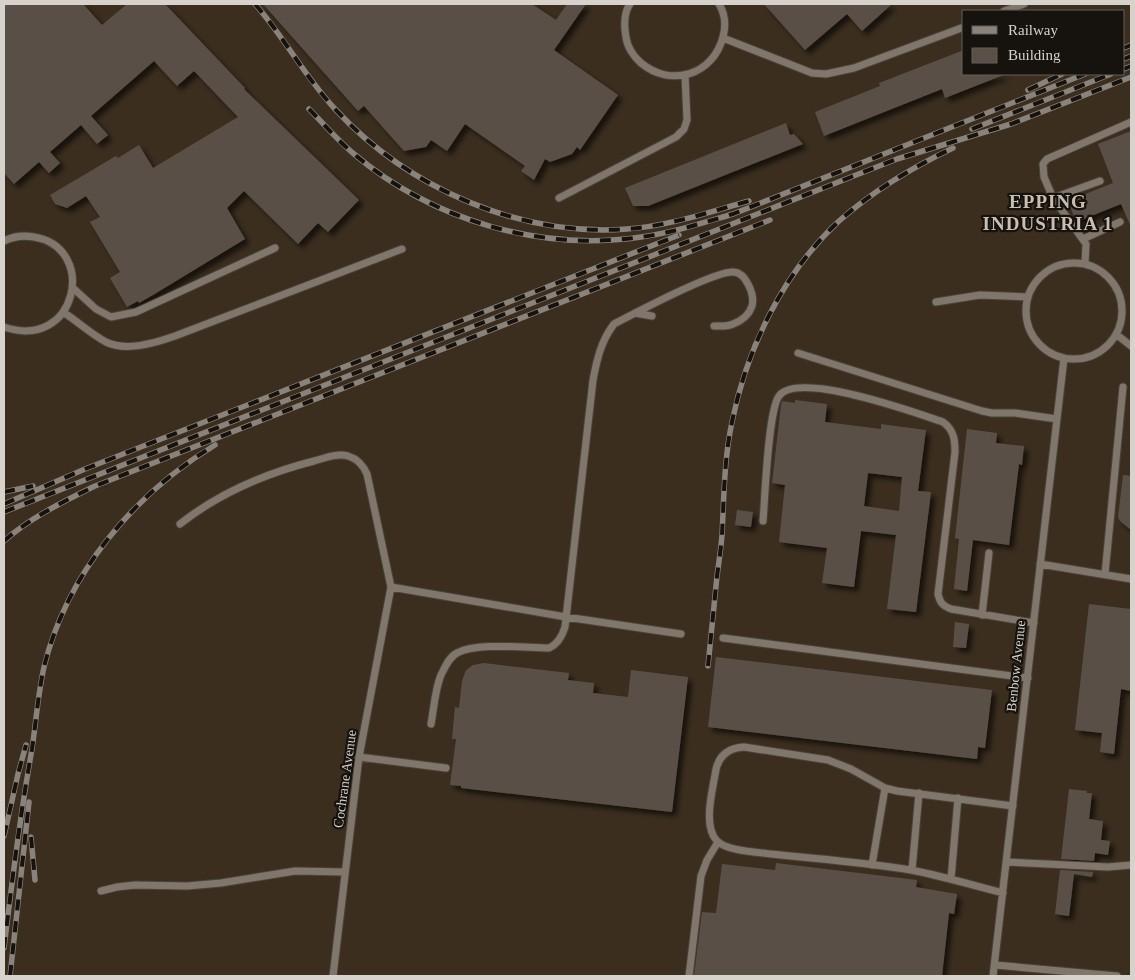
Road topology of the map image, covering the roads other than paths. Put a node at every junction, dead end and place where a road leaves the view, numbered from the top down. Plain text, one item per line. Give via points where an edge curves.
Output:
1 (630, 4) edge
2 (719, 4) edge
3 (1024, 4) edge
4 (1007, 10) edge
5 (962, 28) edge
6 (723, 38) junction
7 (685, 75) junction
8 (1131, 122) edge
9 (1100, 181) dead end
10 (559, 198) dead end
11 (1053, 198) junction
12 (1120, 222) dead end
13 (1083, 239) junction
14 (4, 241) edge
15 (275, 248) dead end
16 (402, 249) dead end
17 (1084, 264) junction
18 (73, 288) junction
19 (1028, 297) junction
20 (936, 302) dead end
21 (64, 312) junction
22 (634, 313) junction
23 (652, 316) dead end
24 (714, 326) dead end
25 (4, 327) edge
26 (1116, 334) junction
27 (1131, 346) edge
28 (798, 353) dead end
29 (1064, 358) junction
30 (1123, 387) dead end
31 (1057, 419) junction
32 (763, 521) dead end
33 (180, 524) dead end
34 (989, 553) dead end
35 (1040, 564) junction
36 (1104, 574) junction
37 (1131, 578) edge
38 (391, 586) junction
39 (982, 615) junction
40 (566, 617) junction
41 (1034, 622) junction
42 (681, 634) dead end
43 (723, 638) dead end
44 (1028, 678) junction
45 (430, 724) dead end
46 (359, 757) junction
47 (446, 768) dead end
48 (885, 788) junction
49 (919, 792) junction
50 (958, 798) junction
51 (1013, 806) junction
52 (718, 842) junction
53 (1007, 862) junction
54 (872, 865) junction
55 (1131, 865) edge
56 (912, 870) junction
57 (345, 872) junction
58 (950, 879) junction
59 (101, 892) dead end
60 (1003, 893) junction
61 (995, 965) junction
62 (333, 976) edge
63 (689, 976) edge
64 (993, 976) edge
65 (1117, 976) edge

1 - 7 lane via 624,23 626,43 636,59 649,70 667,76
2 - 6 lane via 723,10
3 - 4 lane
5 - 6 lane via 854,68 826,74 806,71
6 - 7 lane via 712,60
7 - 10 lane via 687,120 676,137
8 - 11 lane via 1047,159 1042,171
9 - 11 lane
11 - 13 lane
12 - 13 lane
13 - 17 lane via 1086,244
14 - 18 lane via 24,236 41,238 53,244 65,256
15 - 18 lane via 136,312 111,317 96,309
16 - 21 lane via 160,341 130,346 106,342
17 - 19 lane via 1058,265 1043,274
17 - 26 lane via 1108,276 1118,290 1122,308
18 - 21 lane
19 - 20 lane via 980,295
19 - 29 lane via 1027,322 1034,339 1047,351
21 - 25 lane via 49,325 32,331
22 - 23 lane
22 - 24 lane via 714,276 734,272 741,275 753,300 750,310 730,325
22 - 40 lane via 614,324 605,336 596,364
26 - 27 lane
26 - 29 lane via 1098,353
28 - 31 lane via 982,411
29 - 31 lane, Benbow Avenue
30 - 36 lane
31 - 35 lane, Benbow Avenue
32 - 39 lane via 775,402 786,390 812,388 854,394 944,422 953,435 955,452 938,594 940,602 951,610
33 - 38 lane via 212,502 290,467 332,456 347,456 362,464 367,474
34 - 39 lane
35 - 36 lane
35 - 41 lane, Benbow Avenue
36 - 37 lane
38 - 40 lane
38 - 46 lane, Cochrane Avenue
39 - 41 lane
40 - 42 lane
40 - 45 lane via 562,637 549,648 479,647 456,654 441,676
41 - 44 lane, Benbow Avenue
43 - 44 lane
44 - 51 lane, Benbow Avenue
46 - 47 lane
46 - 57 lane, Cochrane Avenue
48 - 49 lane
48 - 52 lane via 828,760 735,748 725,752 715,769 709,826
48 - 54 lane
49 - 50 lane
49 - 56 lane
50 - 51 lane
50 - 58 lane
51 - 53 lane, Benbow Avenue
52 - 54 lane via 757,852
52 - 63 lane via 702,876
53 - 55 lane via 1108,867
53 - 60 lane, Benbow Avenue
54 - 56 lane
56 - 58 lane
57 - 59 lane via 295,871 221,883 135,885
57 - 62 lane, Cochrane Avenue
58 - 60 lane
60 - 61 lane, Benbow Avenue
61 - 64 lane, Benbow Avenue
61 - 65 lane

